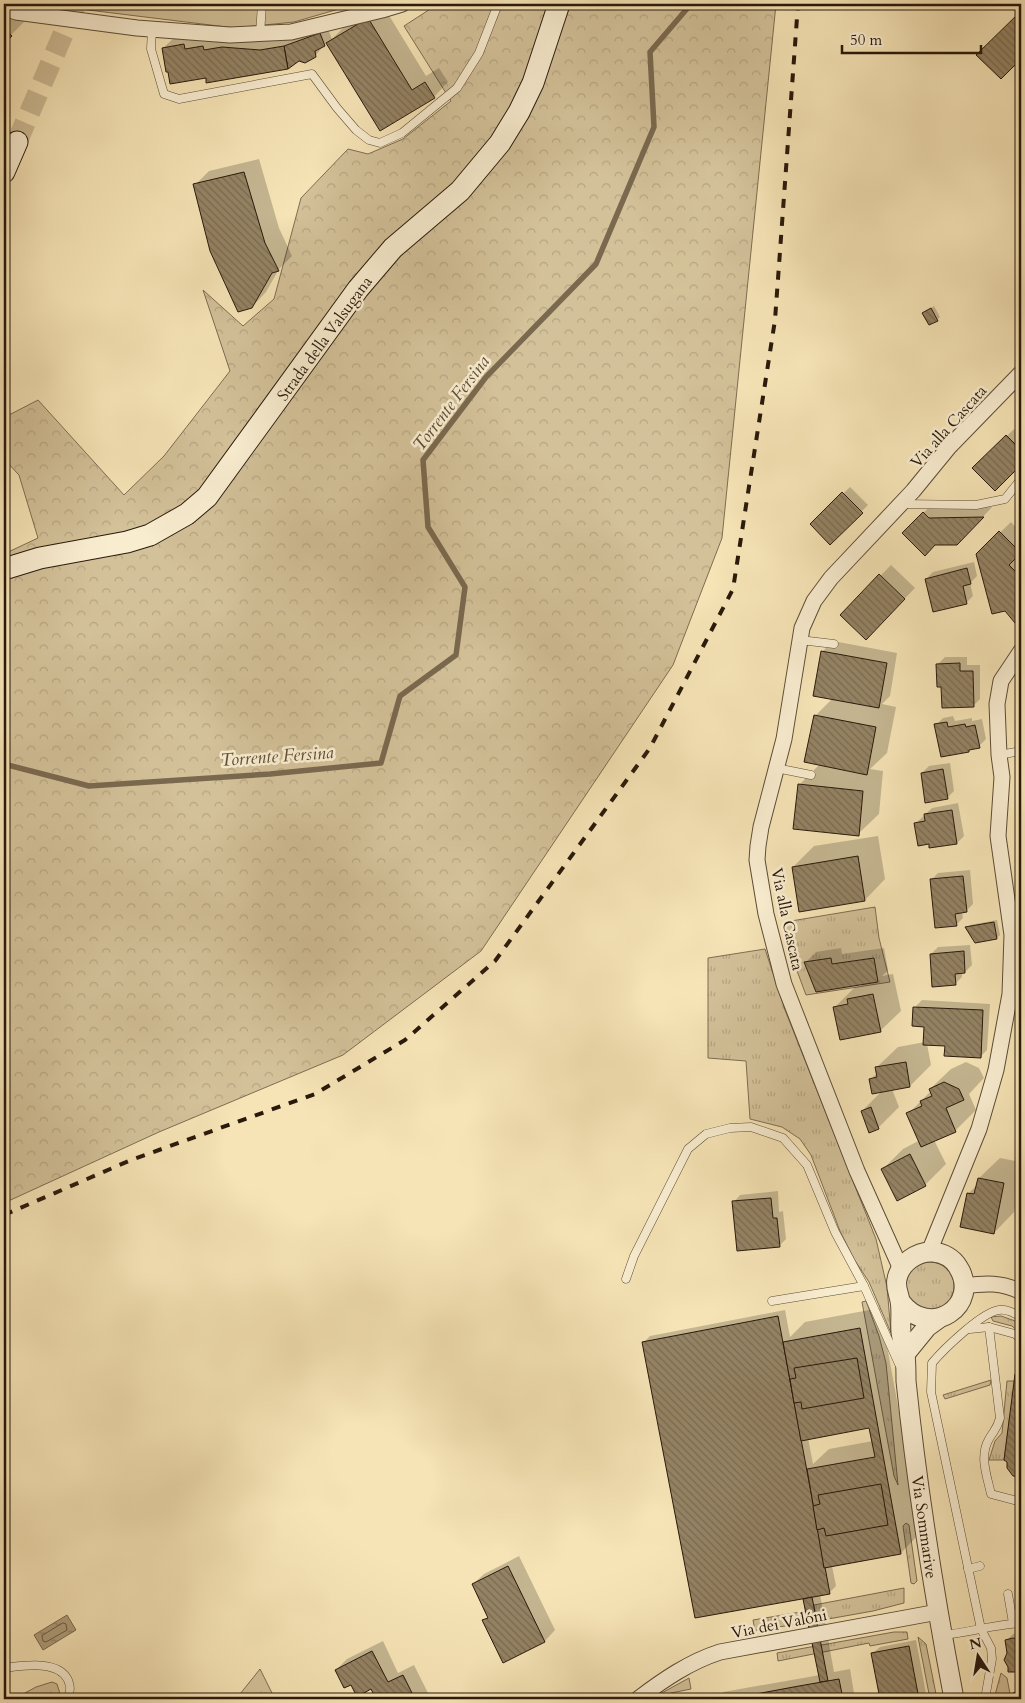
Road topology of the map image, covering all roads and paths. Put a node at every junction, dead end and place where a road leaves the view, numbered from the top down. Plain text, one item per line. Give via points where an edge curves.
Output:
1 (262, 4) edge
2 (402, 4) edge
3 (498, 4) edge
4 (559, 4) edge
5 (4, 7) edge
6 (152, 29) junction
7 (260, 34) junction
8 (17, 142) tunnel mouth
9 (4, 172) edge
10 (1021, 373) edge
11 (1021, 478) edge
12 (902, 504) junction
13 (4, 569) edge
14 (800, 640) junction
15 (834, 644) dead end
16 (1021, 651) edge
17 (1021, 751) edge
18 (999, 755) junction
19 (776, 768) junction
20 (811, 775) dead end
21 (929, 1252) junction
22 (901, 1268) junction
23 (626, 1279) dead end
24 (864, 1286) junction
25 (964, 1286) junction
26 (1021, 1292) edge
27 (772, 1301) dead end
28 (900, 1301) junction
29 (1021, 1317) edge
30 (938, 1319) junction
31 (989, 1327) junction
32 (969, 1329) junction
33 (1021, 1339) edge
34 (905, 1354) junction
35 (906, 1379) junction
36 (1021, 1505) edge
37 (980, 1566) dead end
38 (968, 1569) junction
39 (1008, 1594) dead end
40 (938, 1612) junction
41 (1017, 1623) edge
42 (982, 1629) junction
43 (942, 1636) junction
44 (4, 1668) edge
45 (67, 1699) edge
46 (638, 1699) edge
47 (954, 1699) edge
48 (985, 1699) edge

1 - 7 lane
2 - 7 street via 291,32
3 - 6 lane via 479,53 457,88 402,133 380,142 369,140 356,130 312,74 180,99 164,94 151,49
4 - 13 main road, Strada della Valsugana via 533,83 500,143 460,190 393,248 358,289 208,497 187,514 150,535 40,558
5 - 6 street via 16,12
6 - 7 street via 199,34
8 - 9 main road
10 - 12 street, Via alla Cascata via 949,447
11 - 12 lane via 1005,499 976,505
12 - 14 street, Via alla Cascata via 831,578 814,601
14 - 15 lane
14 - 19 street, Via alla Cascata via 784,740
16 - 18 street via 1001,681 997,704
17 - 18 lane
18 - 21 street via 1002,777 998,836 1012,935 1010,994 996,1070 979,1129
19 - 20 lane
19 - 22 street, Via alla Cascata via 761,828 757,860 776,958 857,1171
21 - 22 street via 918,1254
21 - 25 street via 950,1258 963,1275
22 - 28 street via 897,1279
23 - 24 lane via 634,1256 688,1149 706,1134 751,1127 783,1138 808,1165 835,1232
24 - 27 lane
24 - 35 lane
25 - 26 street via 990,1283 1010,1286
25 - 30 street via 957,1307
28 - 30 street via 916,1316
28 - 34 street, Via Sommarive
29 - 32 lane via 1002,1309 991,1312
30 - 34 street
31 - 32 lane
31 - 33 lane via 1015,1334
31 - 36 lane via 1000,1418 997,1429 988,1440 983,1460 991,1494 1021,1502
32 - 38 lane via 932,1363 931,1392
34 - 35 street, Via Sommarive
35 - 40 street, Via Sommarive
37 - 38 lane
38 - 42 lane
39 - 41 lane
40 - 43 street, Via Sommarive
40 - 46 street, Via dei Valóni via 720,1652 667,1678
41 - 42 lane
42 - 43 lane
42 - 48 lane via 992,1658
43 - 47 street, Via Sommarive
44 - 45 lane via 34,1665 54,1668 65,1675 69,1683

